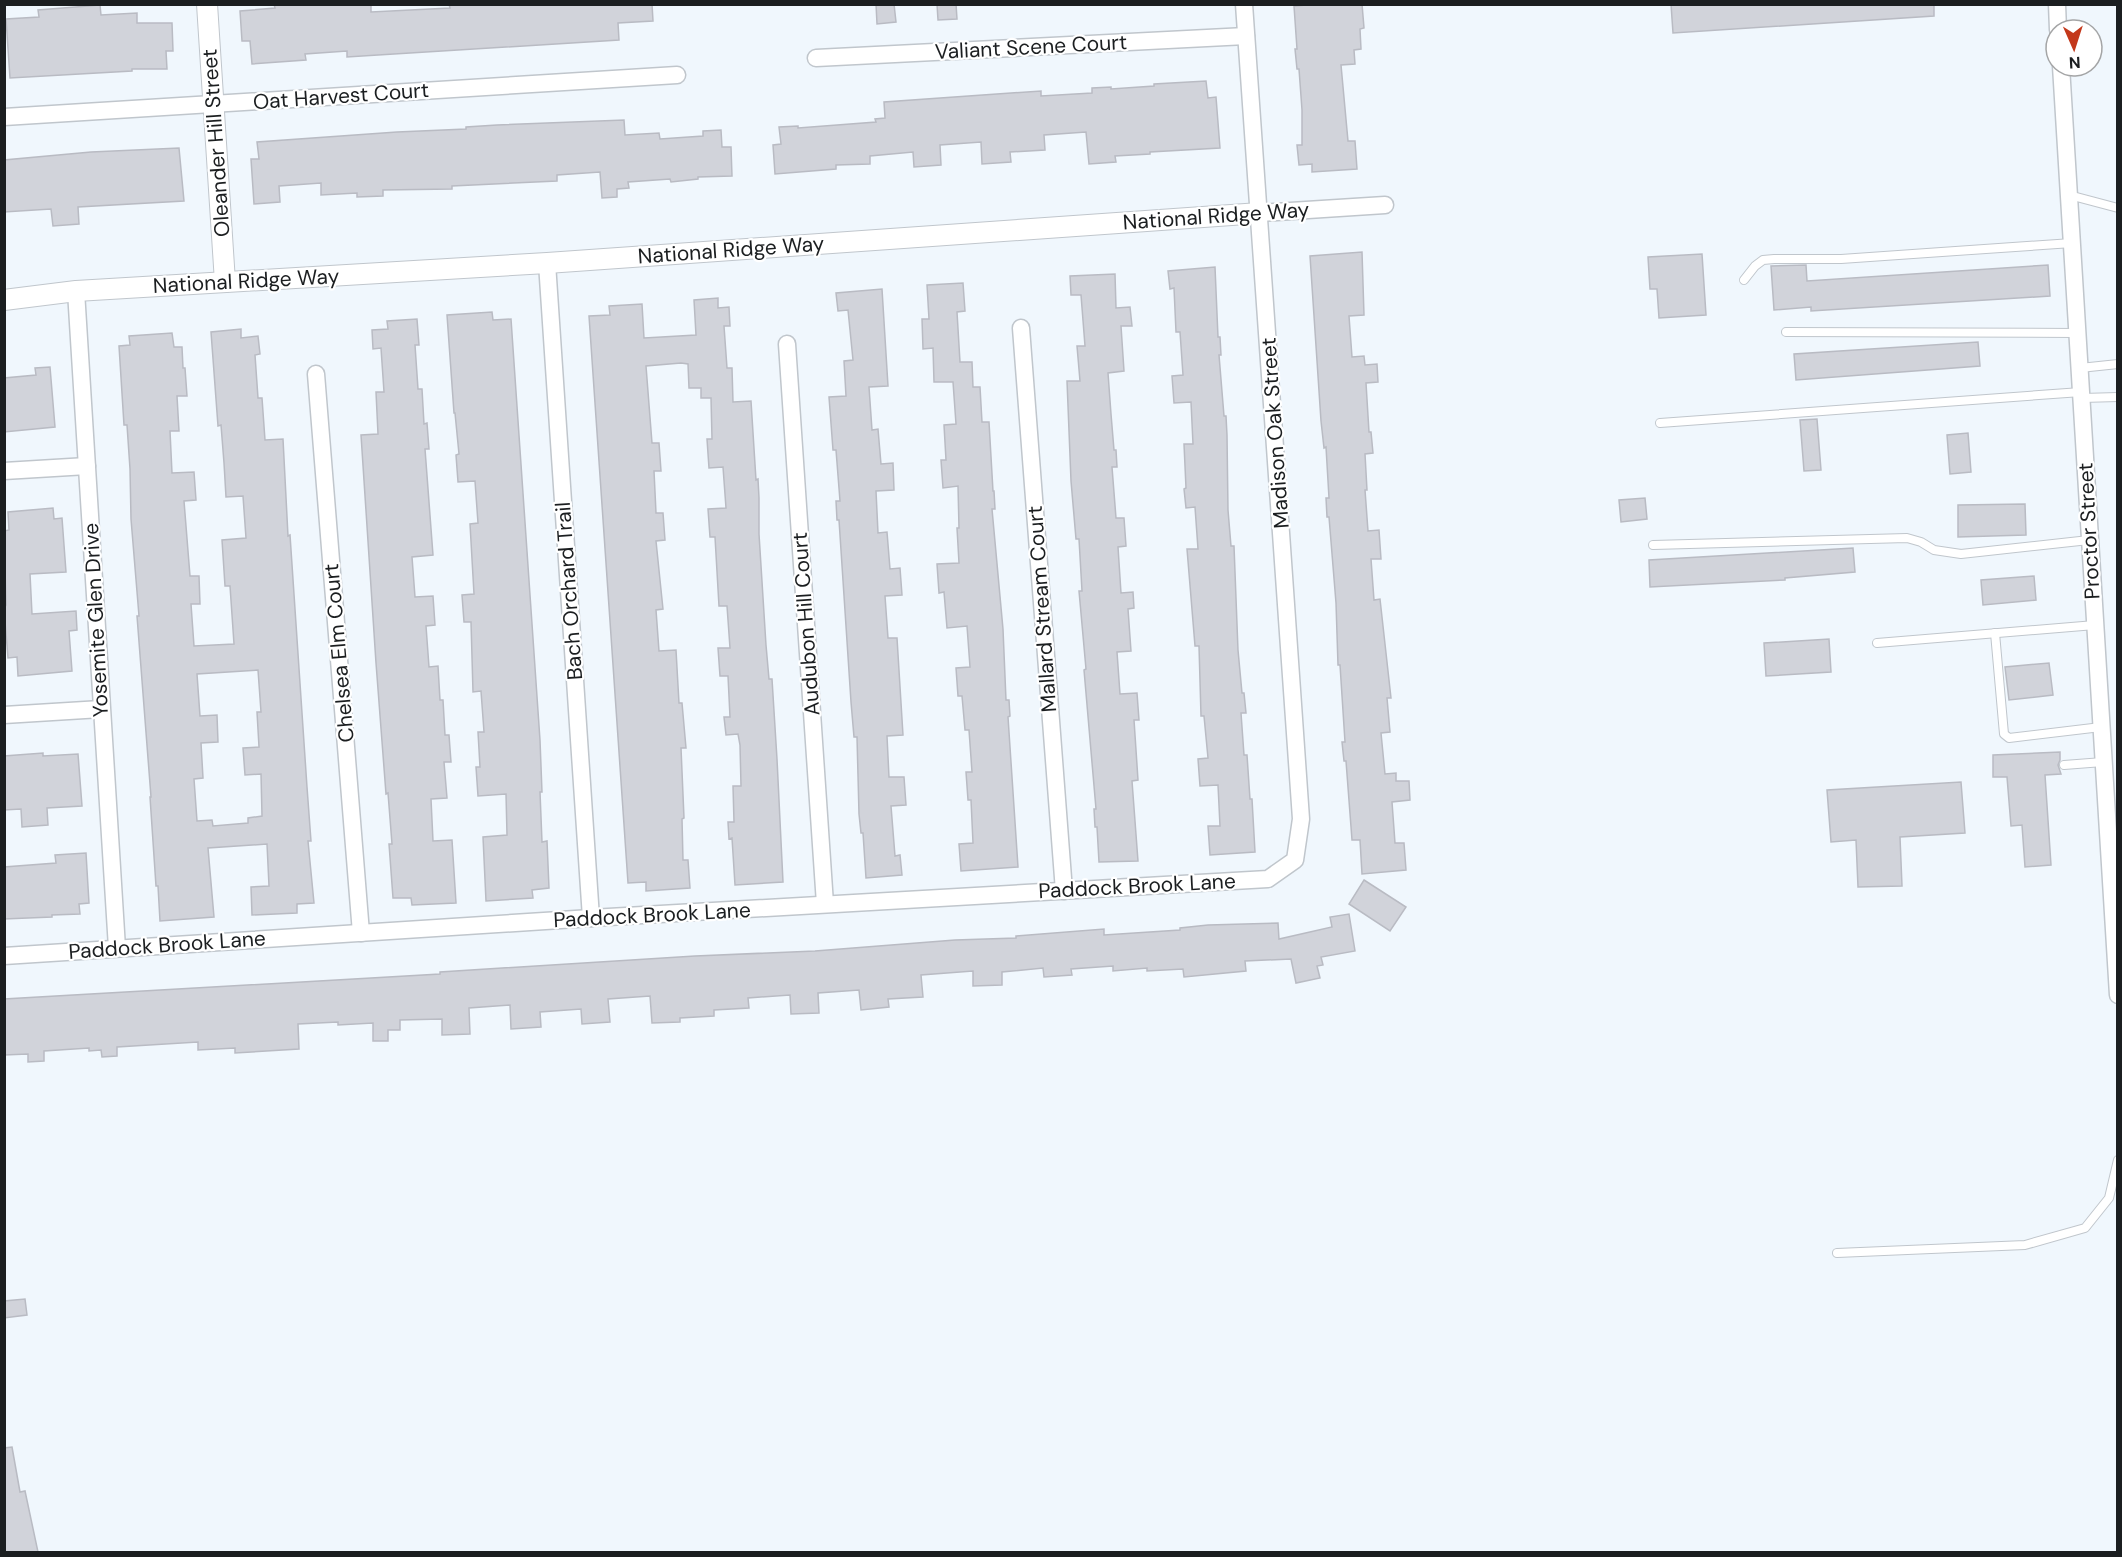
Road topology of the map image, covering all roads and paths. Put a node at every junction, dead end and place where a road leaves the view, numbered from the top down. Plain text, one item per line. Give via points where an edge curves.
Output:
1 (207, 4) edge
2 (1244, 4) edge
3 (1246, 36) junction
4 (816, 58) dead end
5 (677, 75) dead end
6 (2062, 78) edge
7 (213, 104) junction
8 (4, 117) edge
9 (2069, 195) junction
10 (1385, 205) dead end
11 (2118, 208) edge
12 (1260, 213) junction
13 (2072, 243) junction
14 (547, 263) junction
15 (1744, 279) dead end
16 (225, 282) junction
17 (4, 291) edge
18 (76, 291) junction
19 (4, 300) edge
20 (1021, 328) dead end
21 (1786, 332) dead end
22 (2078, 333) junction
23 (787, 344) dead end
24 (2118, 364) edge
25 (2079, 368) junction
26 (316, 374) dead end
27 (2082, 395) junction
28 (2118, 396) edge
29 (1660, 423) dead end
30 (87, 466) junction
31 (4, 471) edge
32 (2089, 540) junction
33 (1653, 545) dead end
34 (2095, 625) junction
35 (1995, 633) junction
36 (1877, 643) dead end
37 (101, 709) junction
38 (4, 715) edge
39 (2101, 727) junction
40 (2103, 762) junction
41 (2064, 765) dead end
42 (1295, 860) joint
43 (1064, 891) junction
44 (825, 904) junction
45 (2115, 917) edge
46 (591, 918) junction
47 (361, 933) junction
48 (117, 948) junction
49 (4, 956) edge
50 (2118, 995) edge
51 (2118, 1160) edge
52 (1837, 1253) dead end

1 - 7 street, Oleander Hill Street
2 - 3 street, Madison Oak Street
3 - 4 street, Valiant Scene Court
3 - 12 street, Madison Oak Street
5 - 7 street, Oat Harvest Court
6 - 9 street, Proctor Street
7 - 8 street, Oat Harvest Court
7 - 16 street, Oleander Hill Street
9 - 11 lane
9 - 13 street, Proctor Street
10 - 12 street, National Ridge Way
12 - 14 street, National Ridge Way
12 - 42 street, Madison Oak Street via 1301,819
13 - 15 lane via 1841,259 1763,260
13 - 22 street, Proctor Street
14 - 16 street, National Ridge Way
14 - 46 street, Bach Orchard Trail
16 - 18 street, National Ridge Way
17 - 18 street, National Ridge Way
18 - 19 street, National Ridge Way
18 - 30 street, Yosemite Glen Drive
20 - 43 street, Mallard Stream Court
21 - 22 lane
22 - 25 street, Proctor Street
23 - 44 street, Audubon Hill Court
24 - 25 lane
25 - 27 street, Proctor Street
26 - 47 street, Chelsea Elm Court
27 - 28 lane
27 - 29 lane
27 - 32 street, Proctor Street
30 - 31 street
30 - 37 street, Yosemite Glen Drive
32 - 33 lane via 1961,554 1934,550 1907,538
32 - 34 street, Proctor Street
34 - 35 lane
34 - 39 street, Proctor Street
35 - 36 lane
35 - 39 lane via 2004,734 2009,738
37 - 38 street
37 - 48 street, Yosemite Glen Drive
39 - 40 street, Proctor Street
40 - 41 lane
40 - 45 street, Proctor Street
42 - 43 street, Paddock Brook Lane via 1268,879
43 - 44 street, Paddock Brook Lane
44 - 46 street, Paddock Brook Lane
45 - 50 street, Proctor Street
46 - 47 street, Paddock Brook Lane
47 - 48 street, Paddock Brook Lane
48 - 49 street, Paddock Brook Lane
51 - 52 lane via 2109,1198 2085,1227 2025,1245

